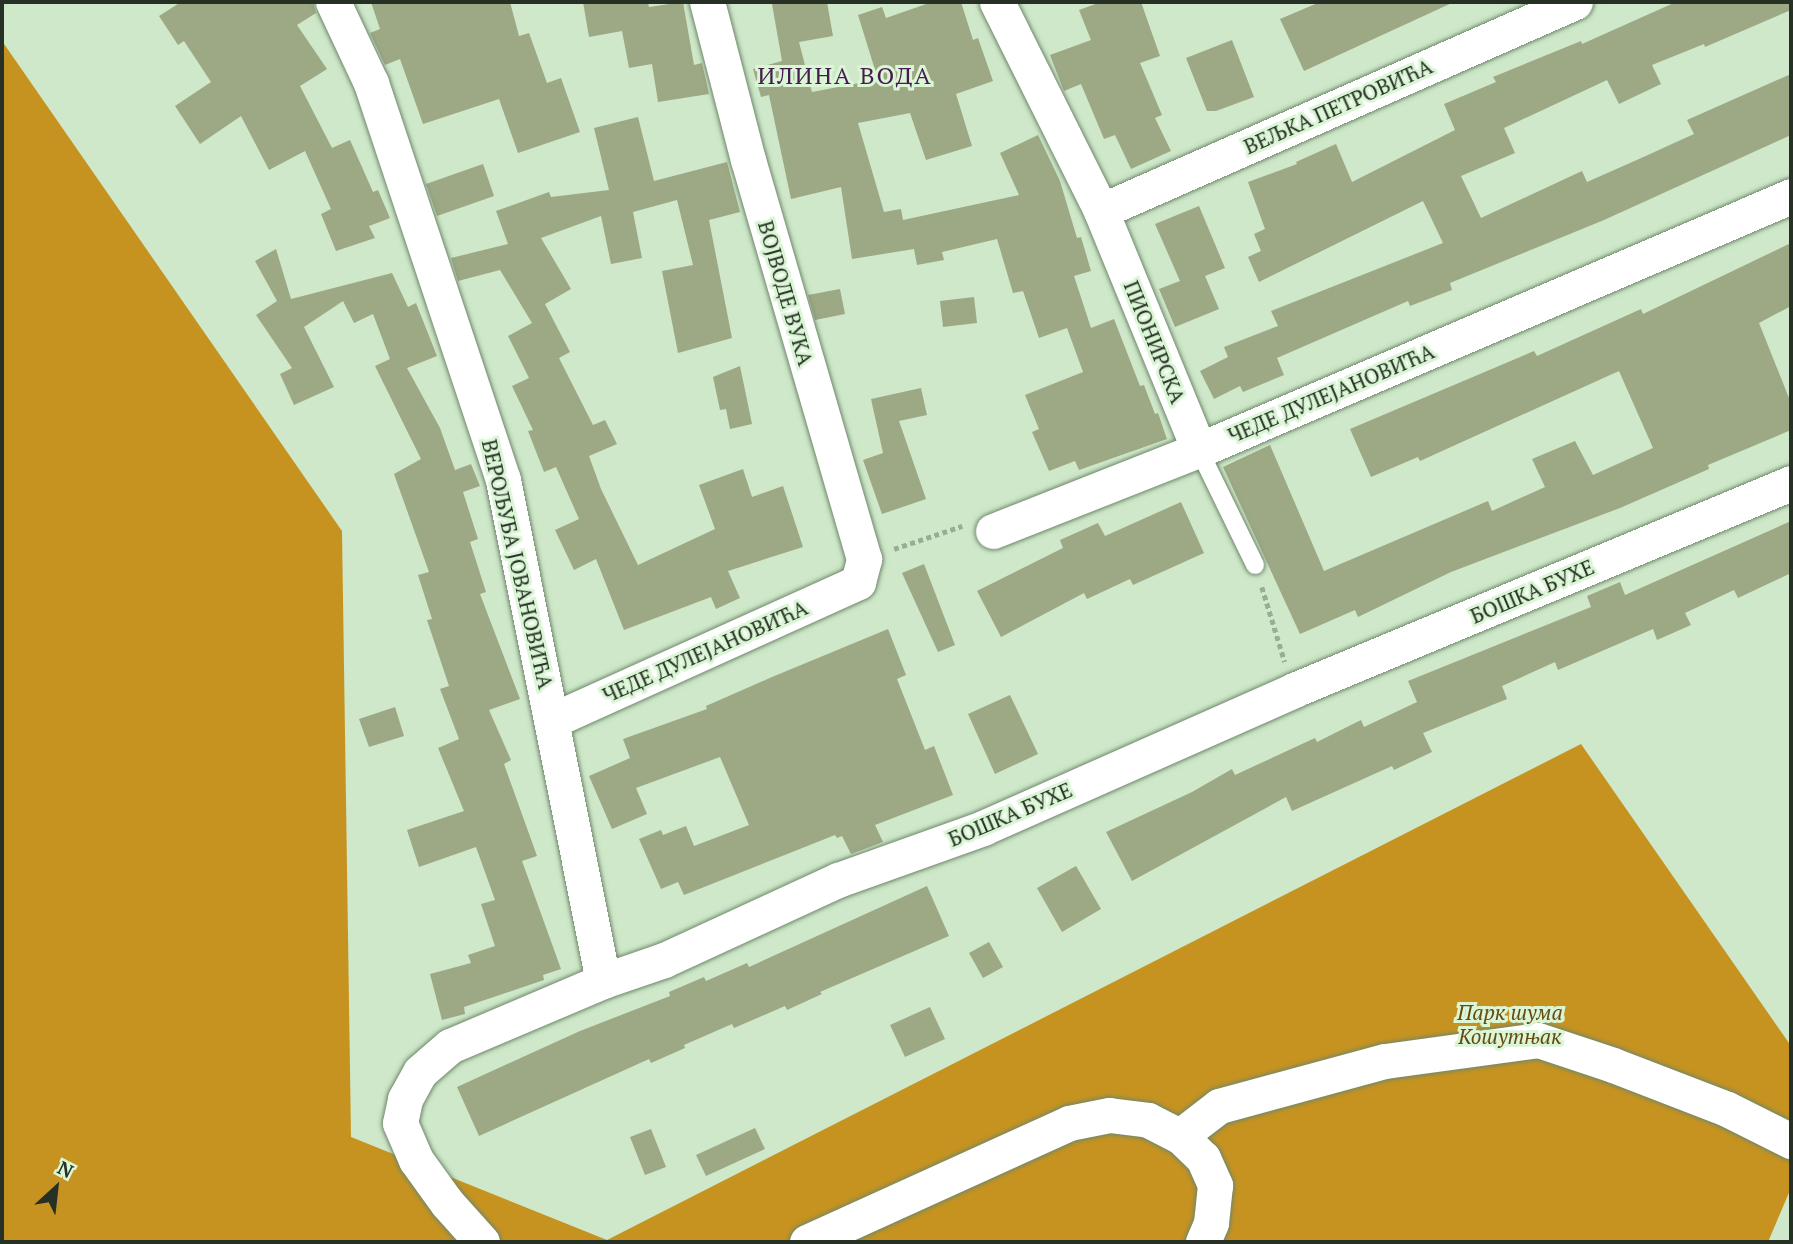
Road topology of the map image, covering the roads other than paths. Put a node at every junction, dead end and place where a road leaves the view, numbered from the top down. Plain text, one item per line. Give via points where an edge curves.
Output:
1 (333, 2) edge
2 (707, 2) edge
3 (997, 2) edge
4 (1575, 2) edge
5 (1791, 196) edge
6 (1101, 211) junction
7 (1199, 450) junction
8 (1791, 483) edge
9 (993, 531) road end
10 (1255, 565) road end
11 (861, 571) joint
12 (553, 720) junction
13 (603, 981) junction
14 (1180, 1136) junction
15 (1791, 1141) edge
16 (482, 1242) edge
17 (807, 1242) edge
18 (1203, 1242) edge

1 - 12 street, ВЕРОЉУБА ЈОВАНОВИЋА via 371,83 503,480
2 - 11 street, ВОЈВОДЕ ВУКА
3 - 6 street, ПИОНИРСКА
4 - 6 street, ВЕЉКА ПЕТРОВИЋА
5 - 7 street, ЧЕДЕ ДУЛЕЈАНОВИЋА
6 - 7 street, ПИОНИРСКА
7 - 9 street, ЧЕДЕ ДУЛЕЈАНОВИЋА
7 - 10 lane, ПИОНИРСКА
8 - 13 street, БОШКА БУХЕ via 1294,690 983,828 838,880 664,960
11 - 12 street, ЧЕДЕ ДУЛЕЈАНОВИЋА
12 - 13 street, ВЕРОЉУБА ЈОВАНОВИЋА
13 - 16 street, БОШКА БУХЕ via 450,1046 420,1072 405,1099 400,1123 416,1160 446,1203
14 - 15 street via 1219,1105 1385,1061 1538,1040 1727,1109
14 - 17 street via 1135,1118 1109,1115 1069,1123
14 - 18 street via 1203,1158 1214,1185 1211,1223

